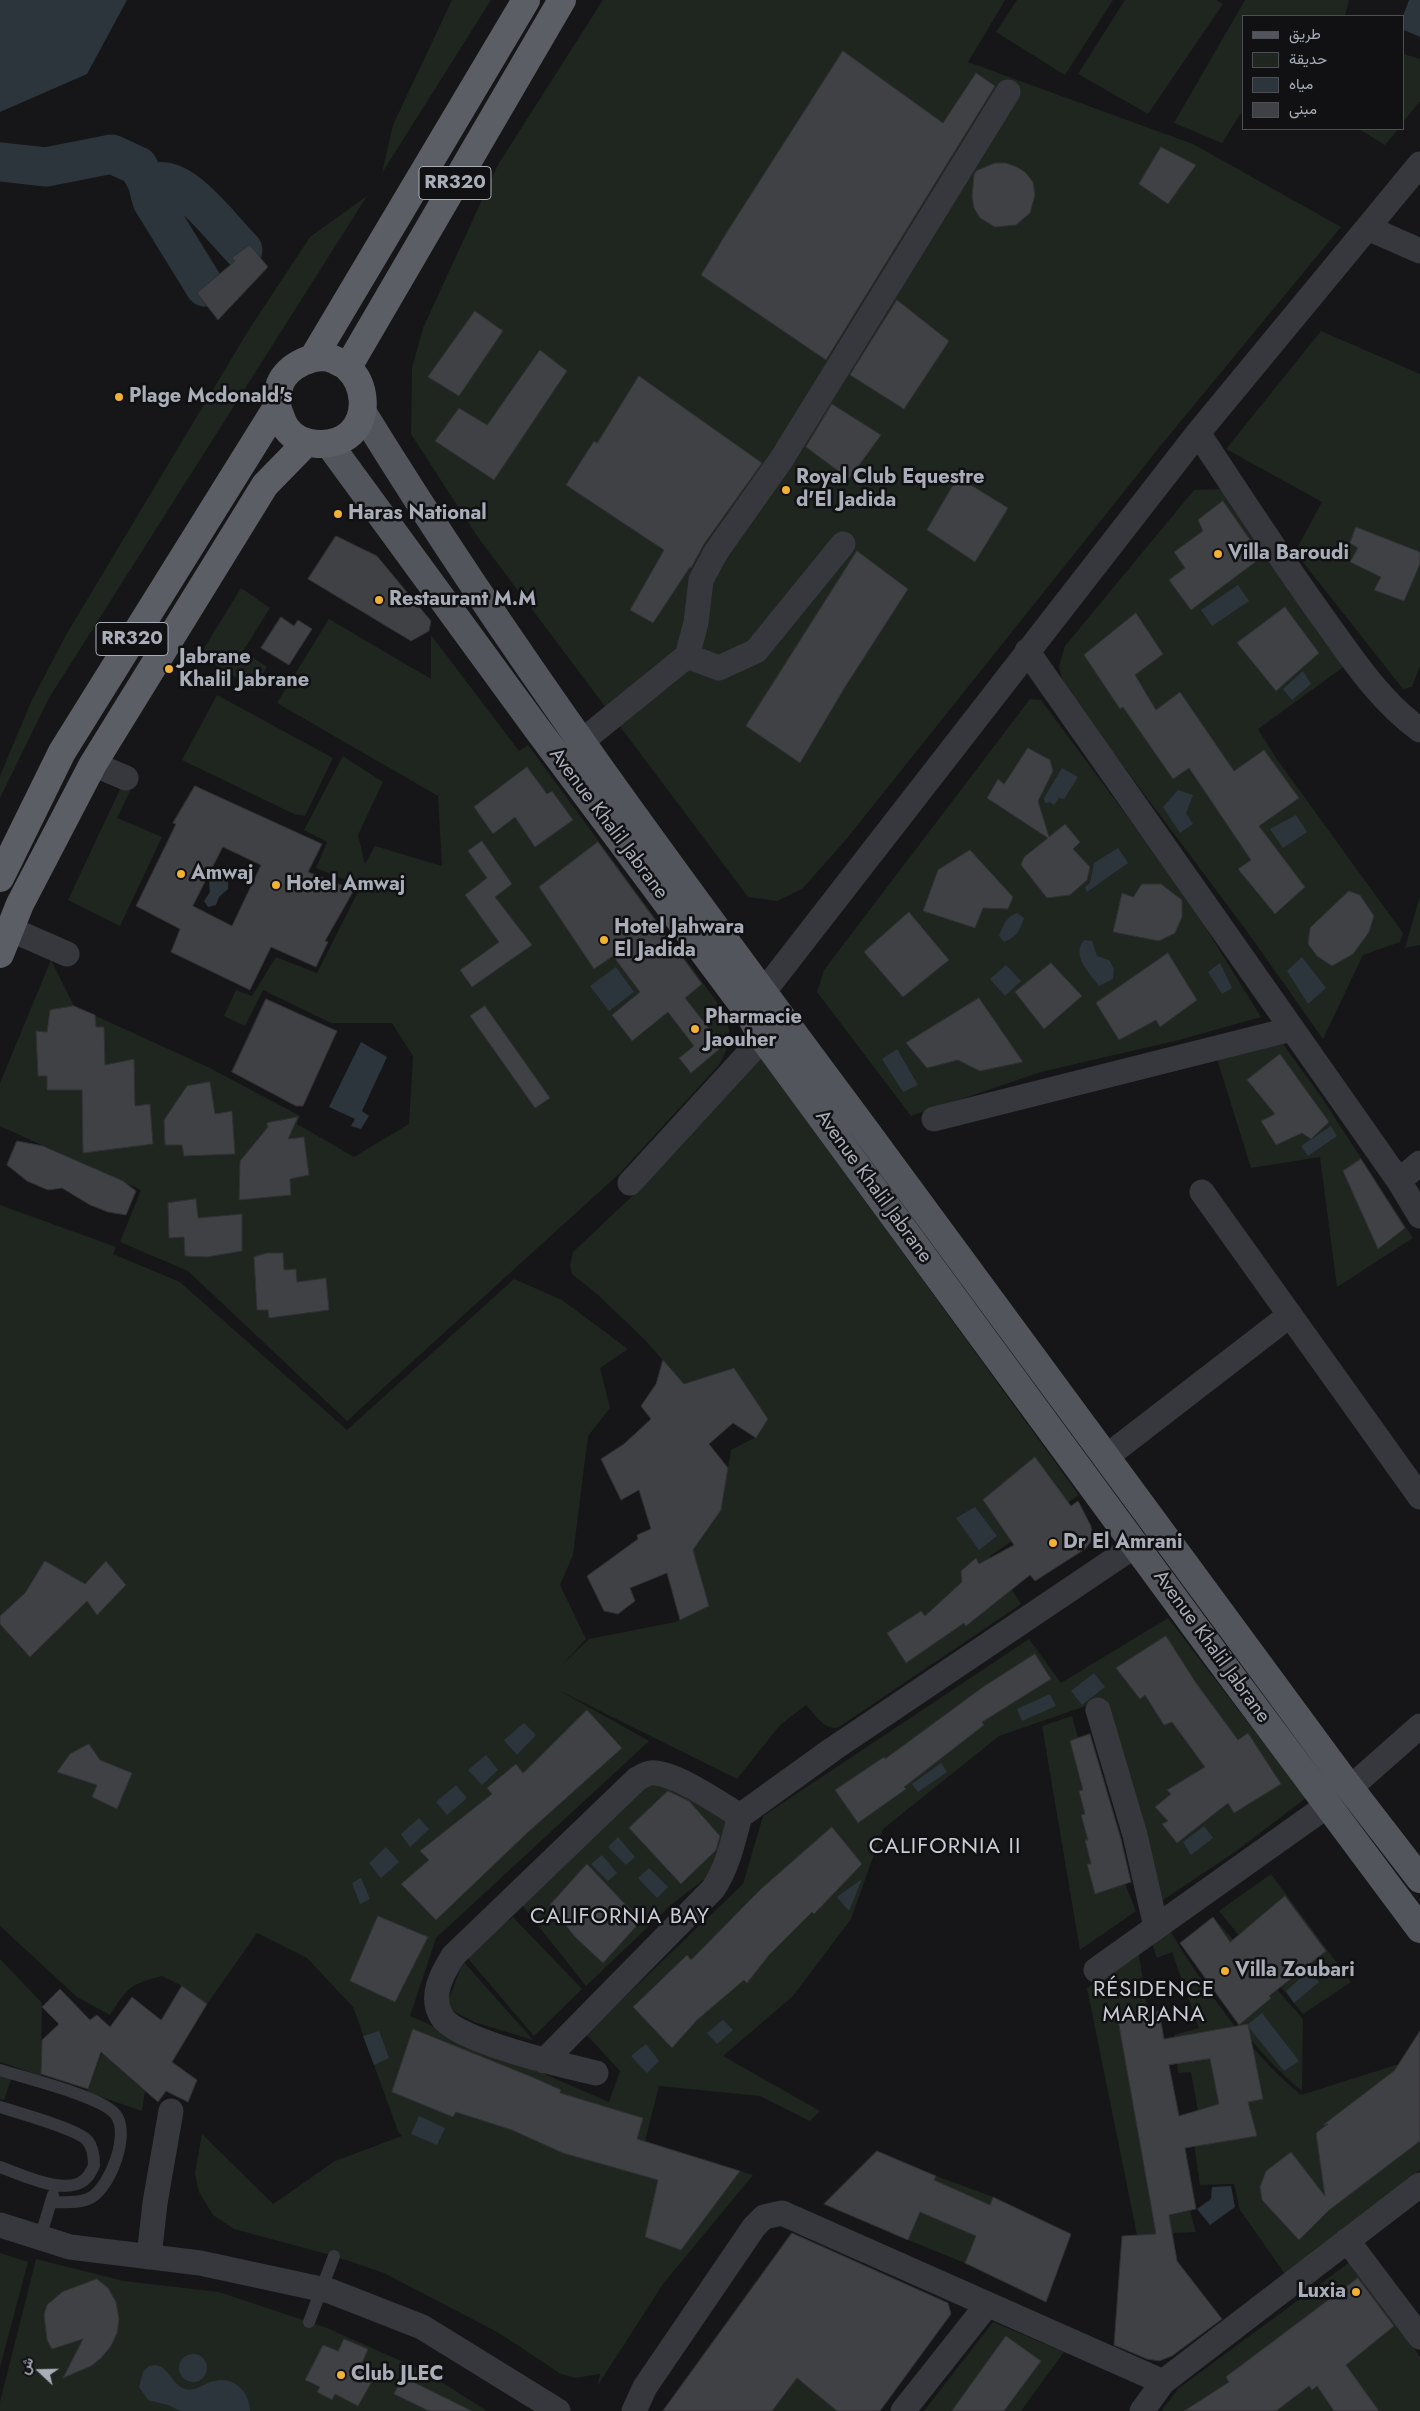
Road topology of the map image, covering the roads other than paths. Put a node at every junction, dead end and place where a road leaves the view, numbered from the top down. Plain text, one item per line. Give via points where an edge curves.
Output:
1 (526, 0) edge
2 (562, 0) edge
3 (1008, 92) dead end
4 (1420, 164) edge
5 (1368, 228) junction
6 (1420, 251) edge
7 (313, 358) junction
8 (348, 367) junction
9 (277, 407) junction
10 (363, 413) junction
11 (1198, 433) junction
12 (318, 444) junction
13 (843, 544) dead end
14 (1027, 651) junction
15 (687, 656) junction
16 (1420, 730) edge
17 (581, 742) junction
18 (93, 764) junction
19 (126, 778) dead end
20 (0, 878) edge
21 (5, 941) edge
22 (67, 954) dead end
23 (756, 1002) junction
24 (1292, 1029) junction
25 (763, 1038) junction
26 (934, 1119) dead end
27 (1420, 1163) edge
28 (1398, 1181) junction
29 (630, 1183) dead end
30 (1202, 1192) dead end
31 (1420, 1216) edge
32 (1290, 1315) junction
33 (1106, 1457) junction
34 (1420, 1497) edge
35 (1136, 1545) junction
36 (1098, 1710) dead end
37 (1420, 1726) edge
38 (1350, 1788) junction
39 (1328, 1805) junction
40 (740, 1816) junction
41 (1420, 1879) edge
42 (1156, 1927) junction
43 (1420, 1928) edge
44 (1096, 1970) dead end
45 (544, 2061) junction
46 (0, 2070) edge
47 (596, 2073) dead end
48 (0, 2107) edge
49 (171, 2111) dead end
50 (0, 2167) edge
51 (56, 2185) junction
52 (1420, 2185) edge
53 (51, 2202) junction
54 (0, 2225) edge
55 (40, 2238) junction
56 (1347, 2240) junction
57 (334, 2256) dead end
58 (149, 2257) junction
59 (321, 2289) junction
60 (987, 2305) junction
61 (309, 2322) dead end
62 (1420, 2337) edge
63 (1163, 2382) junction
64 (558, 2411) edge
65 (634, 2411) edge
66 (903, 2411) edge
67 (1142, 2411) edge

1 - 7 highway, RR320
2 - 8 highway, RR320
3 - 15 street via 781,460 716,552 701,580 696,623
4 - 5 street
5 - 6 street
5 - 11 street
7 - 8 highway via 331,359
7 - 9 highway, RR320 via 296,366 280,384
8 - 10 highway via 362,387
9 - 12 highway via 286,429
9 - 20 highway, RR320 via 62,752
10 - 12 highway, RR320 via 351,433
10 - 17 main road, Avenue Khalil Jabrane via 422,509
11 - 14 street
11 - 16 street via 1350,656 1392,706
12 - 18 highway, RR320 via 265,485
12 - 23 main road, Avenue Khalil Jabrane via 534,726
13 - 15 street via 756,651 719,668
14 - 23 street
14 - 24 street
15 - 17 street
17 - 23 main road, Avenue Khalil Jabrane
18 - 19 street
18 - 21 highway, RR320
21 - 22 street
23 - 25 main road, Avenue Khalil Jabrane
23 - 33 main road, Avenue Khalil Jabrane
24 - 26 street
24 - 28 street
25 - 29 street via 659,1142
25 - 35 main road, Avenue Khalil Jabrane
27 - 28 street
28 - 31 street
30 - 32 street
32 - 33 street
32 - 34 street
33 - 38 main road, Avenue Khalil Jabrane
35 - 39 main road, Avenue Khalil Jabrane
35 - 40 street
36 - 42 street via 1135,1835
37 - 38 street
38 - 41 main road, Avenue Khalil Jabrane
39 - 42 street
39 - 43 main road, Avenue Khalil Jabrane
40 - 45 street via 729,1858 713,1889
40 - 45 street via 668,1776 647,1773 453,1956 440,1976 437,1991 441,2016 449,2026 509,2051
42 - 44 street
45 - 47 street
46 - 53 lane via 99,2102 116,2114 123,2131 116,2160 105,2183 92,2197 76,2202
48 - 51 lane via 73,2132 86,2140 94,2153 93,2168 85,2181 71,2187
49 - 58 street
50 - 51 lane
51 - 53 lane
52 - 56 street
53 - 55 lane
54 - 55 street
55 - 58 street via 70,2247
56 - 62 street
56 - 63 street
57 - 59 lane
58 - 59 street via 200,2263
59 - 61 lane
59 - 64 street via 422,2327
60 - 63 street
60 - 65 street via 791,2214 772,2214 754,2227 645,2387
60 - 66 street
63 - 67 street

